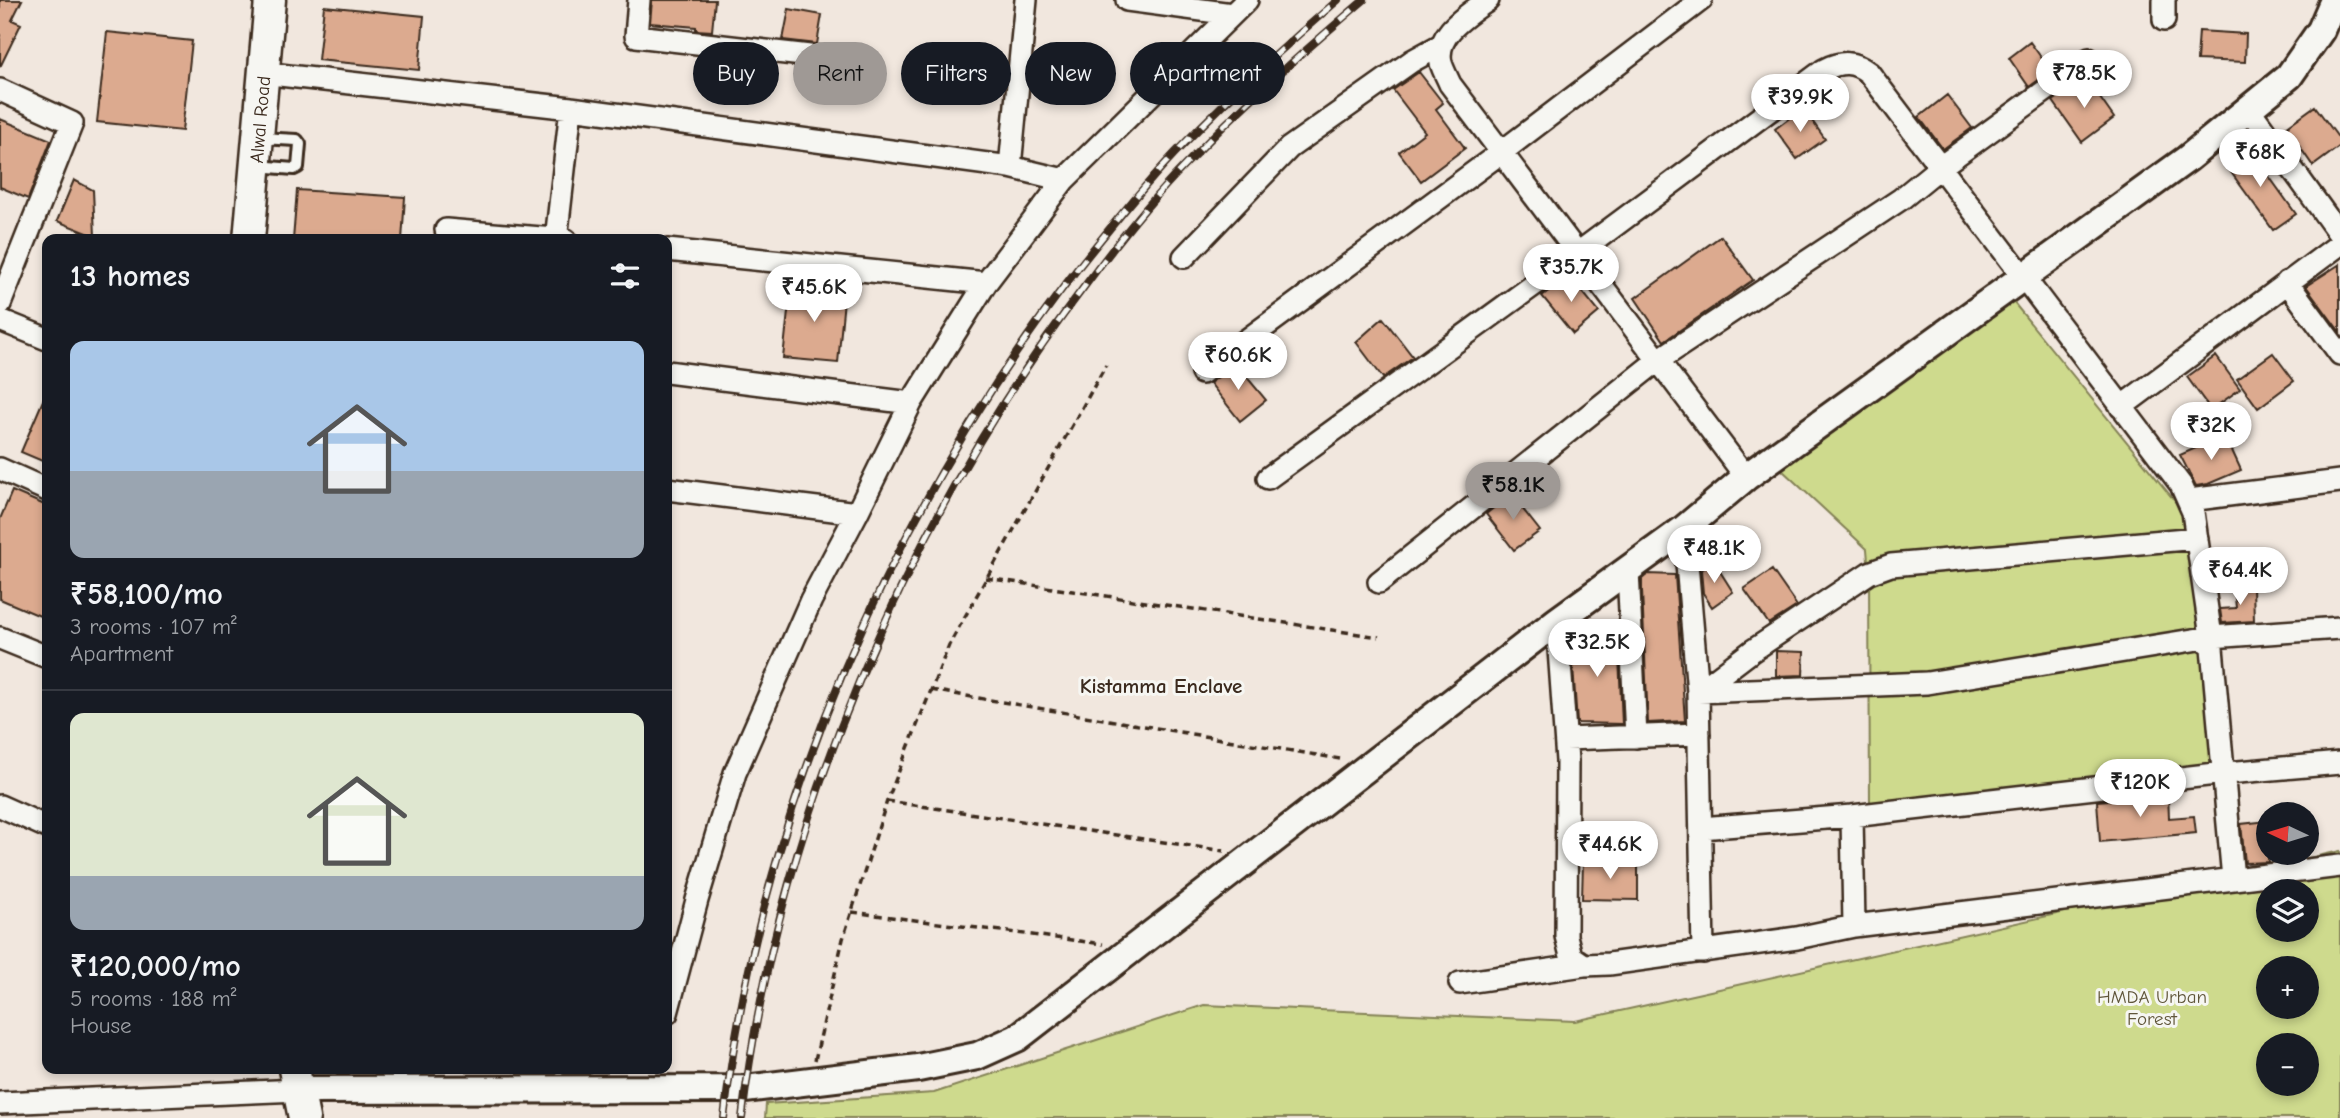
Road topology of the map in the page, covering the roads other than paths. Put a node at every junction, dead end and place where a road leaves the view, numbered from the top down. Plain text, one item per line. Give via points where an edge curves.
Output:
1 (270, 0) edge
2 (639, 0) edge
3 (1026, 0) edge
4 (1127, 0) edge
5 (1488, 0) edge
6 (1701, 0) edge
7 (2334, 0) edge
8 (1239, 7) edge
9 (1441, 45) junction
10 (793, 54) edge
11 (2089, 59) dead end
12 (262, 73) junction
13 (0, 90) edge
14 (571, 108) junction
15 (2249, 109) junction
16 (1503, 151) junction
17 (1010, 167) junction
18 (1939, 168) junction
19 (1064, 180) junction
20 (446, 229) dead end
21 (249, 234) edge
22 (502, 234) edge
23 (559, 234) edge
24 (2340, 235) edge
25 (2340, 244) edge
26 (672, 251) edge
27 (1577, 253) junction
28 (1184, 257) dead end
29 (2022, 278) junction
30 (2287, 282) junction
31 (986, 283) junction
32 (0, 304) edge
33 (0, 320) edge
34 (42, 337) edge
35 (2340, 354) edge
36 (1657, 361) junction
37 (672, 373) edge
38 (1202, 373) dead end
39 (911, 403) junction
40 (2121, 407) junction
41 (0, 469) edge
42 (1746, 477) junction
43 (1268, 478) dead end
44 (2340, 481) edge
45 (42, 488) edge
46 (672, 490) edge
47 (2189, 500) junction
48 (857, 513) junction
49 (1684, 529) junction
50 (2197, 538) junction
51 (1628, 569) junction
52 (1379, 582) dead end
53 (1557, 621) junction
54 (2340, 628) edge
55 (2211, 637) junction
56 (0, 638) edge
57 (42, 655) edge
58 (1698, 692) junction
59 (1699, 734) junction
60 (1636, 737) junction
61 (1566, 739) junction
62 (2340, 763) edge
63 (2223, 773) junction
64 (0, 806) edge
65 (1852, 816) junction
66 (42, 825) edge
67 (1701, 828) junction
68 (2340, 866) edge
69 (2233, 880) junction
70 (1854, 926) junction
71 (1703, 952) junction
72 (1584, 965) junction
73 (1460, 983) dead end
74 (672, 994) edge
75 (299, 1092) edge
76 (0, 1103) edge

1 - 12 main road, Alwal Road
2 - 10 street via 636,36
3 - 17 street
4 - 8 street
5 - 9 street via 1450,31
6 - 16 street
7 - 15 street via 2321,30 2289,76
8 - 19 street
9 - 16 street via 1441,62 1450,84
9 - 28 street via 1289,148
11 - 18 street
12 - 14 street
12 - 21 main road, Alwal Road
13 - 32 street via 72,123
14 - 17 street
14 - 23 street
15 - 24 street
15 - 29 street
16 - 27 street
16 - 38 street
17 - 19 street
18 - 27 street via 1869,73 1858,64 1833,65
18 - 29 street
18 - 36 street via 1901,199
19 - 31 street
20 - 22 street
25 - 30 street
26 - 31 street
27 - 36 street
27 - 43 street
29 - 40 street
29 - 42 street
30 - 35 street
30 - 40 street
31 - 39 street
33 - 34 street
36 - 42 street
36 - 52 street
37 - 39 street
39 - 48 street
40 - 47 street
41 - 45 street
42 - 49 street
44 - 47 street
46 - 48 street
47 - 50 street
48 - 74 street via 811,600 735,773
49 - 51 street
49 - 58 street
50 - 55 street
50 - 58 street via 1891,565 1869,573
51 - 53 street
51 - 60 street
53 - 61 street
53 - 75 street via 1017,1038 977,1056 918,1069 745,1089
54 - 55 street
55 - 58 street via 1927,683
55 - 63 street
56 - 57 street
58 - 59 street
59 - 60 street
59 - 67 street
60 - 61 street
61 - 72 street via 1566,936 1571,956
62 - 63 street
63 - 65 street
63 - 69 street
64 - 66 street
65 - 67 street
65 - 70 street
67 - 71 street
68 - 69 street
69 - 70 street
70 - 71 street
71 - 72 street
72 - 73 street
75 - 76 street

